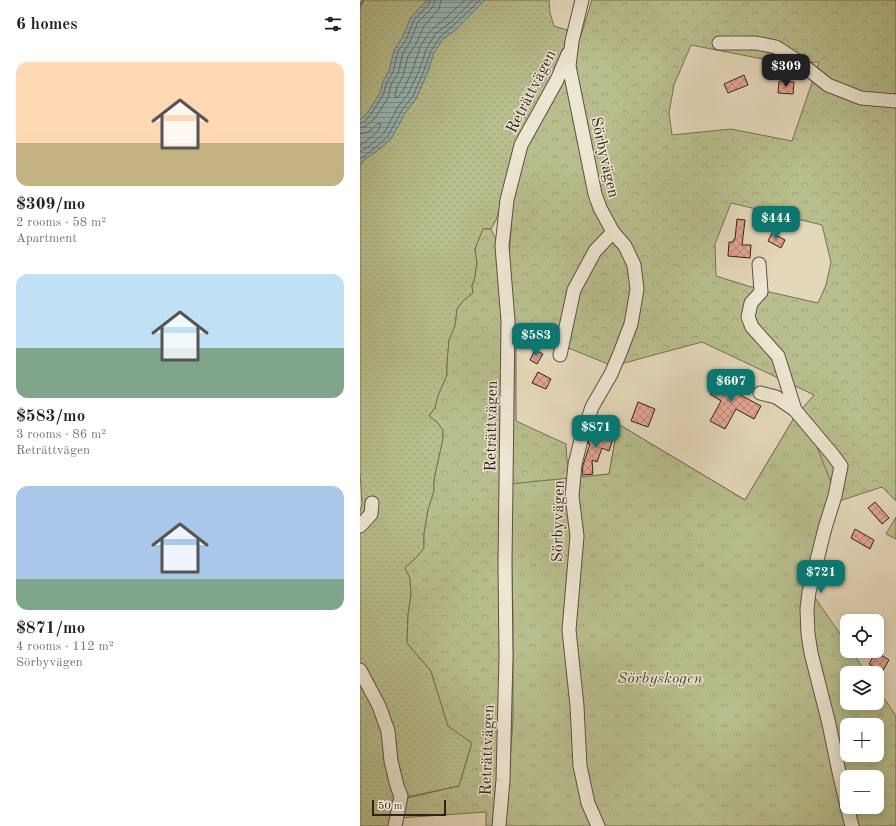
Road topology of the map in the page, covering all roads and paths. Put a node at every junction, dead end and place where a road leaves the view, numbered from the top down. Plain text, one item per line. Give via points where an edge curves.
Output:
1 (582, 0) edge
2 (572, 41) junction
3 (719, 43) dead end
4 (896, 101) edge
5 (613, 232) junction
6 (759, 264) dead end
7 (560, 355) dead end
8 (760, 393) dead end
9 (795, 410) junction
10 (372, 503) dead end
11 (360, 526) edge
12 (360, 670) edge
13 (840, 776) edge
14 (849, 814) edge
15 (396, 826) edge
16 (499, 826) edge
17 (598, 826) edge
18 (852, 826) edge

1 - 2 street, Sörbyvägen
2 - 5 street, Sörbyvägen via 569,66 591,177 600,208
2 - 16 street, Reträttvägen via 557,80 521,145 507,200 502,246 508,321 506,657 503,780
3 - 4 street via 756,43 776,47 828,85 861,98
5 - 7 street via 594,251 574,290
5 - 17 street, Sörbyvägen via 625,246 634,265 637,289 631,324 611,374 592,407 581,440 575,464 572,496 577,536 569,630 580,766 588,803
6 - 9 street via 761,292 751,304 748,317 752,327 778,356
8 - 9 street via 776,397
9 - 13 street via 841,466 807,609 811,653
10 - 11 street via 371,514
12 - 15 street via 379,706 388,731 391,761 401,796
14 - 18 street

